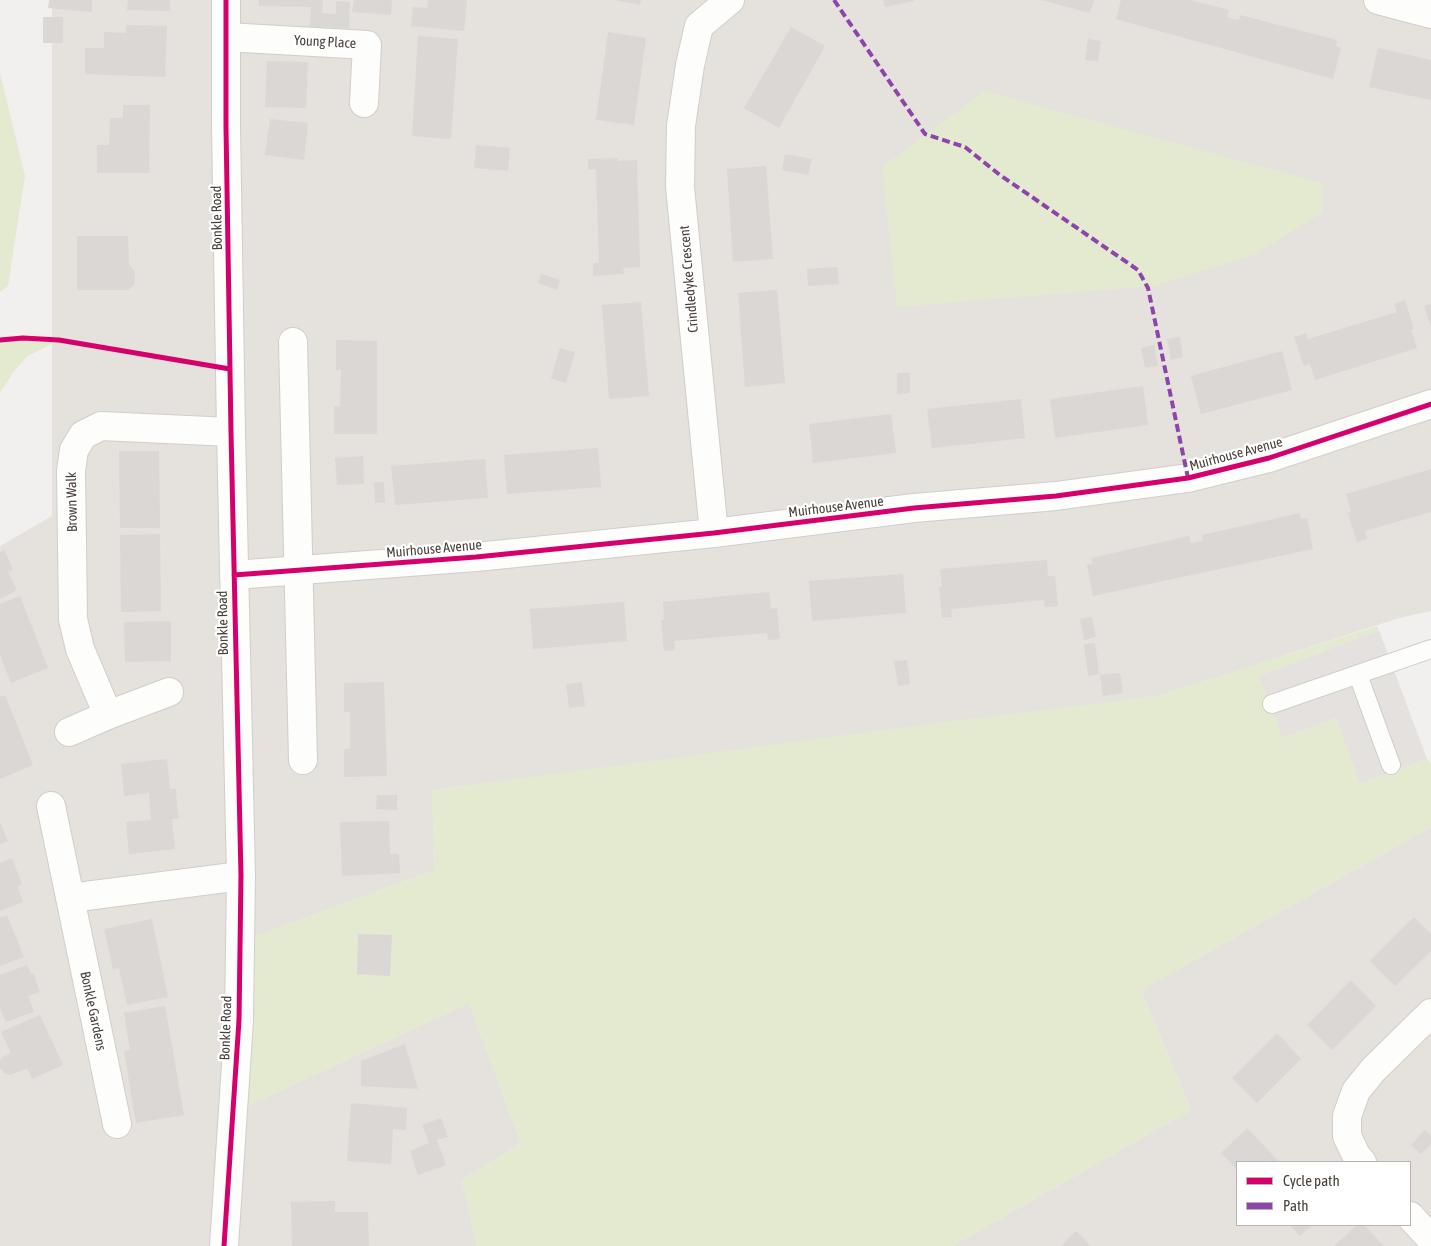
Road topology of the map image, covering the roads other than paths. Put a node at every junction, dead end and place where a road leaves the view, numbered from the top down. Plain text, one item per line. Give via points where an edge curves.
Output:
1 (226, 0) edge
2 (730, 0) edge
3 (1378, 0) edge
4 (701, 13) edge
5 (1431, 14) edge
6 (226, 36) junction
7 (364, 103) dead end
8 (293, 342) dead end
9 (1431, 404) edge
10 (231, 432) junction
11 (714, 533) junction
12 (298, 571) junction
13 (234, 575) junction
14 (1431, 649) edge
15 (1358, 675) junction
16 (169, 692) dead end
17 (1272, 704) dead end
18 (108, 715) junction
19 (69, 732) dead end
20 (303, 760) dead end
21 (1391, 765) dead end
22 (51, 806) dead end
23 (241, 876) junction
24 (70, 898) junction
25 (1431, 1013) edge
26 (117, 1124) dead end
27 (1361, 1161) edge
28 (1411, 1217) edge
29 (1431, 1239) edge
30 (224, 1246) edge

1 - 6 street, Bonkle Road
2 - 4 street, Crindledyke Crescent
3 - 5 street
4 - 11 street, Crindledyke Crescent via 681,126 680,187
6 - 7 street, Young Place via 367,45
6 - 10 street, Bonkle Road
8 - 12 street
9 - 11 street, Muirhouse Avenue via 1268,458 1188,478 1056,496 914,508
10 - 13 street, Bonkle Road
10 - 18 street, Brown Walk via 101,426 83,435 74,450 71,471 73,619 80,649
11 - 12 street, Muirhouse Avenue
12 - 13 street, Muirhouse Avenue
12 - 20 street
13 - 23 street, Bonkle Road
14 - 15 lane
15 - 17 lane
15 - 21 lane
16 - 18 street
18 - 19 street
22 - 24 street, Bonkle Gardens
23 - 24 street
23 - 30 street, Bonkle Road via 239,1020
24 - 26 street, Bonkle Gardens
25 - 27 street via 1356,1091 1347,1116 1347,1136
28 - 29 street

